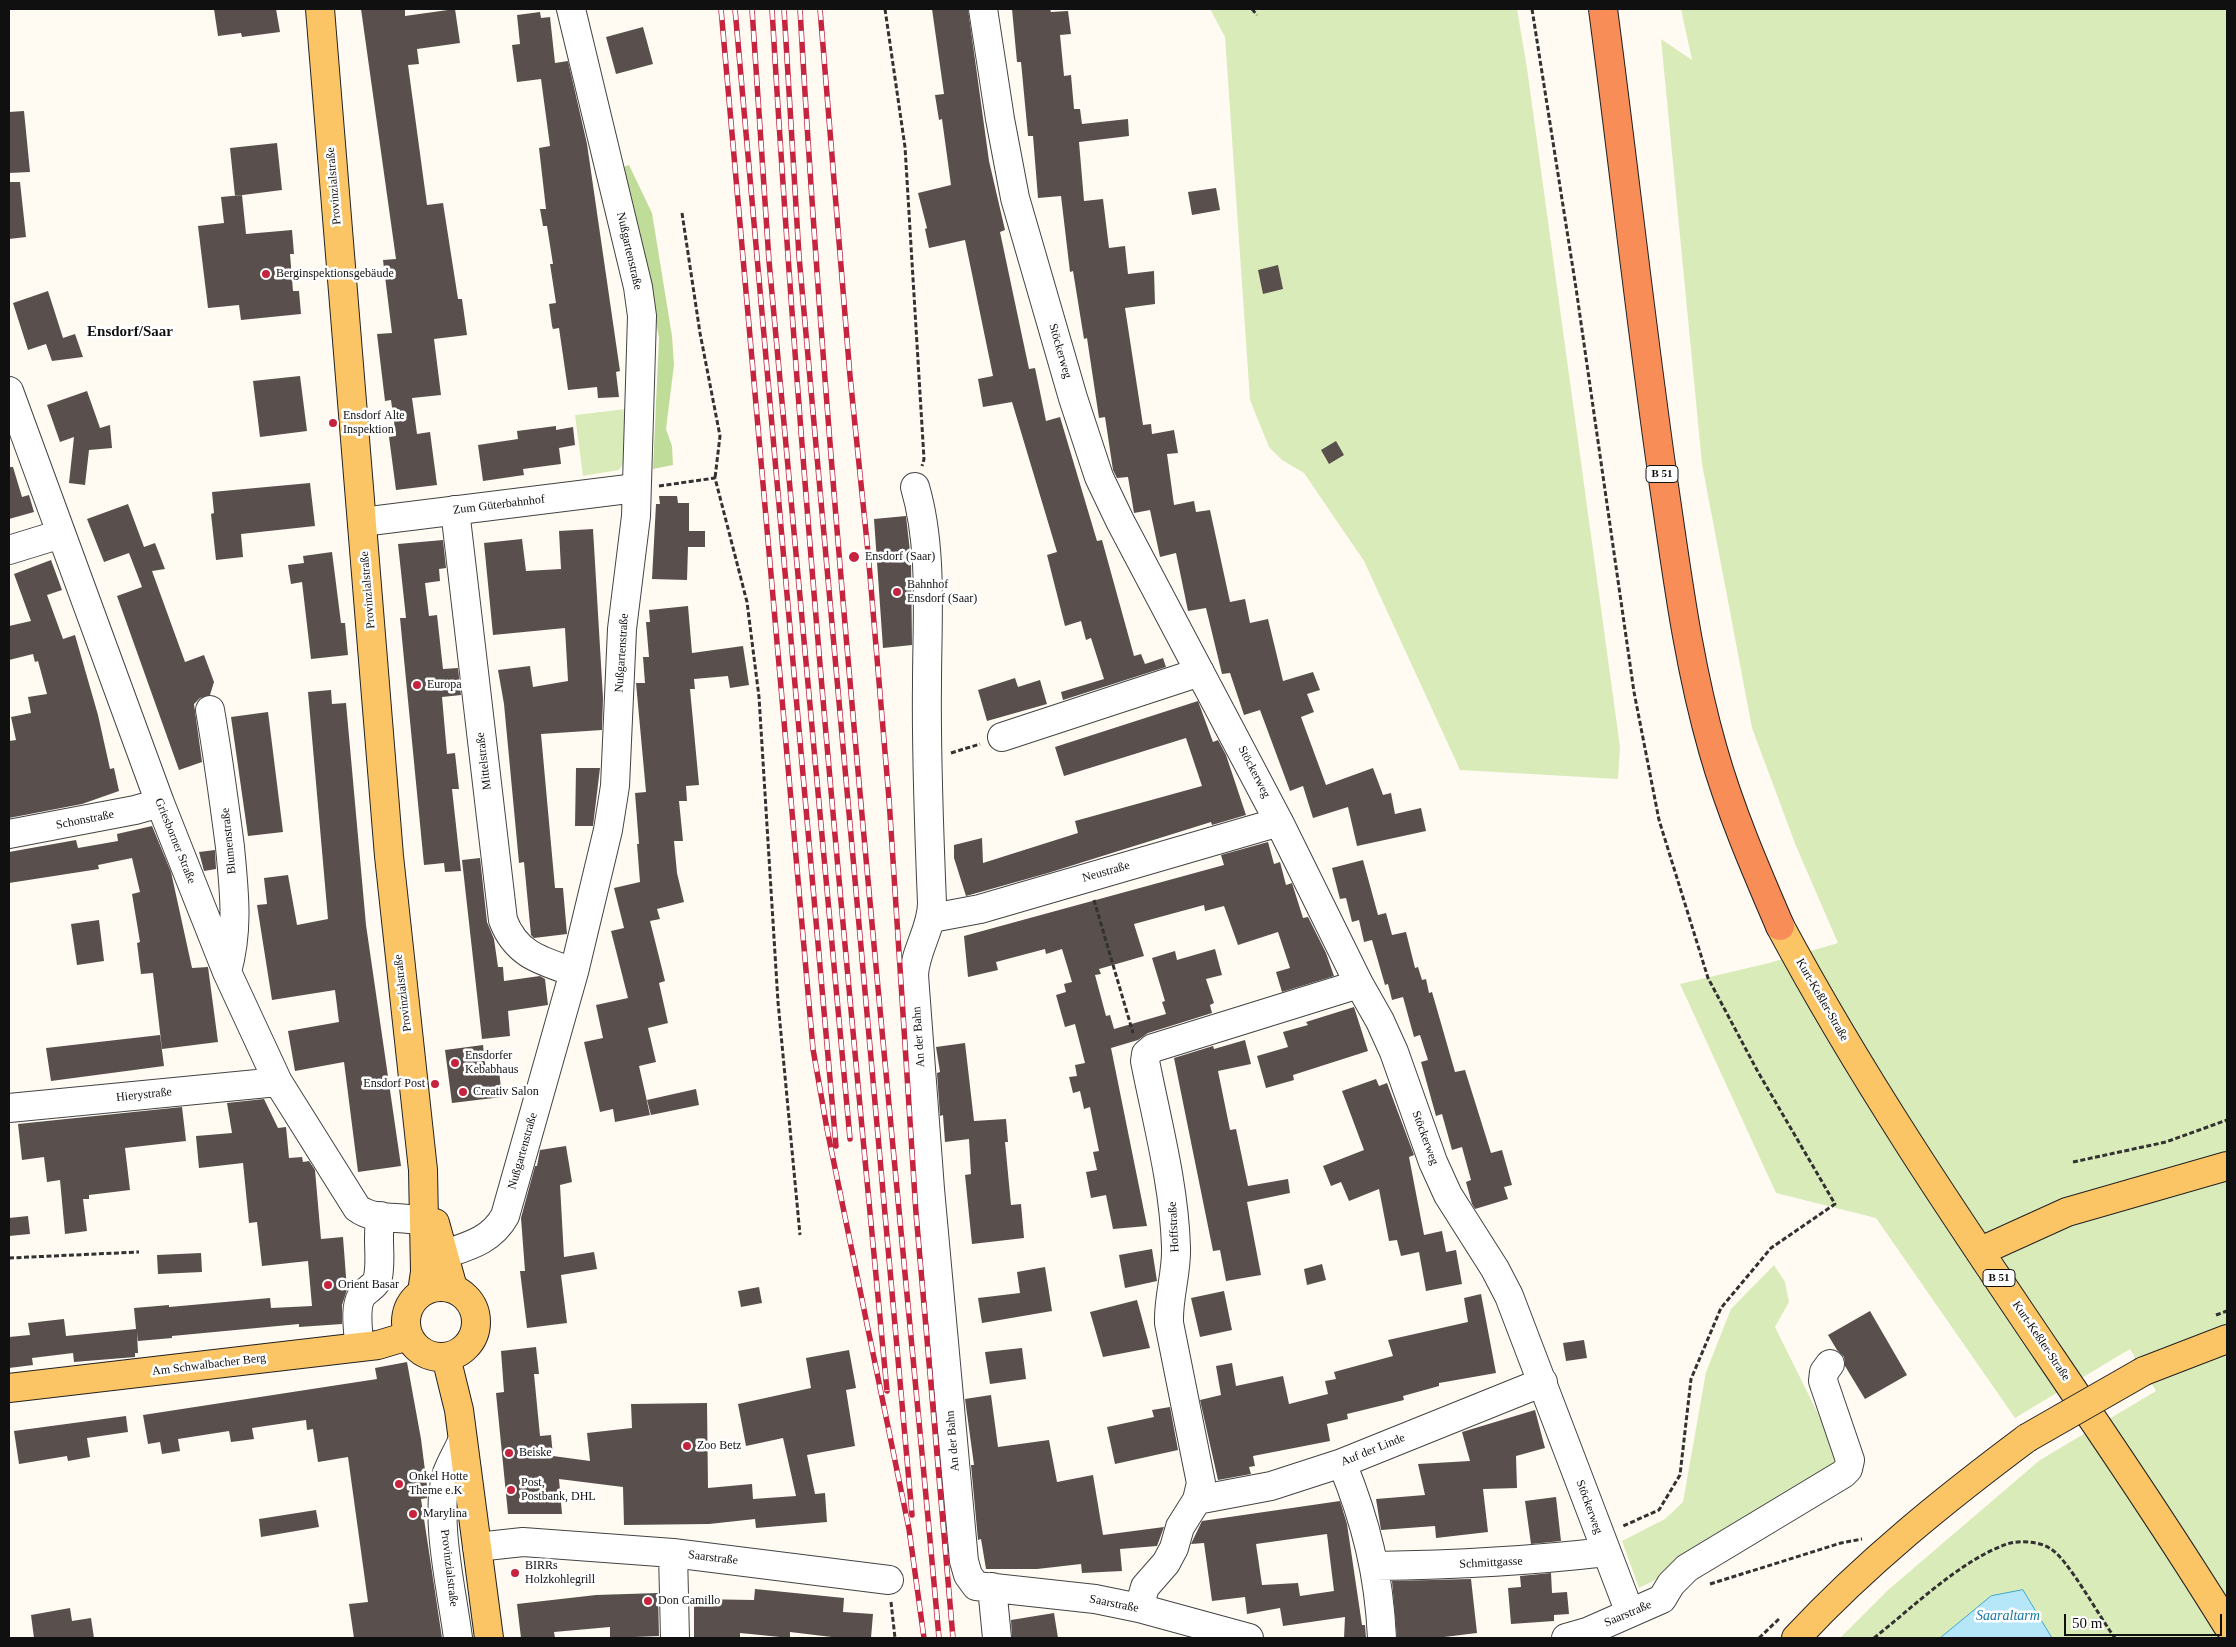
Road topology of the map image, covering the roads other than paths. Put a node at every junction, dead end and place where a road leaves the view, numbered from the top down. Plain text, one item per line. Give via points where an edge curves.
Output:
1 (320, 9) edge
2 (571, 9) edge
3 (983, 9) edge
4 (1603, 9) edge
5 (9, 391) edge
6 (915, 487) road end
7 (636, 488) junction
8 (455, 510) junction
9 (362, 522) junction
10 (61, 534) junction
11 (9, 550) edge
12 (1200, 672) junction
13 (210, 710) dead end
14 (1002, 736) road end
15 (160, 803) junction
16 (1279, 822) junction
17 (9, 834) edge
18 (932, 918) junction
19 (1780, 926) joint
20 (227, 972) junction
21 (574, 972) junction
22 (1359, 984) junction
23 (278, 1082) junction
24 (9, 1108) edge
25 (2227, 1166) edge
26 (422, 1170) junction
27 (377, 1216) junction
28 (424, 1222) junction
29 (1981, 1251) junction
30 (442, 1255) junction
31 (453, 1288) junction
32 (422, 1292) junction
33 (2227, 1326) edge
34 (408, 1336) junction
35 (2220, 1344) edge
36 (359, 1346) junction
37 (446, 1357) junction
38 (1830, 1364) dead end
39 (2155, 1366) junction
40 (1543, 1382) junction
41 (9, 1388) edge
42 (462, 1441) junction
43 (1342, 1463) junction
44 (1197, 1500) junction
45 (1603, 1544) junction
46 (477, 1547) junction
47 (673, 1553) junction
48 (1375, 1566) junction
49 (889, 1580) road end
50 (984, 1587) junction
51 (1139, 1608) junction
52 (1630, 1613) junction
53 (2227, 1625) edge
54 (458, 1638) edge
55 (489, 1638) edge
56 (675, 1638) edge
57 (997, 1638) edge
58 (1249, 1638) edge
59 (1382, 1638) edge
60 (1566, 1638) edge
61 (1796, 1638) edge

1 - 9 main road, Provinzialstraße
2 - 7 street, Nußgartenstraße via 638,288 643,341
3 - 12 street, Stöckerweg via 1016,198 1099,477
4 - 19 highway, B 51 via 1654,419 1681,607 1696,686 1736,820
5 - 10 street, Griesborner Straße
6 - 18 street, An der Bahn via 924,515 926,551 926,761
7 - 8 street, Zum Güterbahnhof
7 - 21 street, Nußgartenstraße via 636,516 622,629 615,786 608,830
8 - 9 street, Zum Güterbahnhof
8 - 21 street, Mittelstraße via 503,920 509,936 521,949 539,960
9 - 26 main road, Provinzialstraße via 389,856
10 - 11 street
10 - 15 street, Griesborner Straße
12 - 14 street
12 - 16 street, Stöckerweg
13 - 20 street, Blumenstraße via 223,791 236,922
15 - 17 street, Schonstraße
15 - 20 street, Griesborner Straße
16 - 18 street, Neustraße via 980,909
16 - 22 street, Stöckerweg
18 - 50 street, An der Bahn via 917,954 914,975 930,1189 964,1561 968,1575
19 - 29 main road, Kurt-Keßler-Straße / B 51 via 1820,1001
20 - 23 street, Griesborner Straße
21 - 30 street, Nußgartenstraße via 505,1216 499,1227 482,1241
22 - 40 street, Stöckerweg via 1394,1052 1448,1195 1509,1296
22 - 44 street, Hoffstraße via 1153,1048 1146,1054 1174,1204 1175,1277 1169,1323 1199,1469 1201,1483
23 - 24 street, Hierystraße
23 - 27 street, Griesborner Straße via 348,1197 361,1211
25 - 29 main road via 2067,1212
26 - 28 main road, Provinzialstraße
26 - 30 main road, Provinzialstraße
27 - 28 street
27 - 36 street via 380,1266 378,1280 362,1296 358,1309
28 - 32 main road, Provinzialstraße
29 - 53 main road, Kurt-Keßler-Straße / B 51 via 2181,1550
30 - 31 main road, Provinzialstraße
31 - 32 main road via 432,1287
31 - 37 main road via 471,1303 476,1314 476,1326 467,1346
32 - 34 main road via 414,1298 406,1316
33 - 39 main road
34 - 36 main road, Am Schwalbacher Berg via 378,1345
34 - 37 main road via 424,1353
35 - 39 main road
36 - 41 main road, Am Schwalbacher Berg
37 - 42 main road, Provinzialstraße via 459,1410
38 - 52 street, Saarstraße via 1824,1372 1824,1381 1850,1460 1848,1468 1687,1568 1662,1599
39 - 61 main road, bridge via 2027,1438 1952,1494 1838,1593
40 - 43 street, Auf der Linde
40 - 45 street, Stöckerweg
42 - 46 main road, Provinzialstraße
42 - 54 street, Provinzialstraße via 448,1472 443,1496
43 - 44 street, Auf der Linde via 1271,1486
43 - 48 street via 1359,1507
44 - 51 street, Hoffstraße via 1180,1527 1166,1563 1144,1587
45 - 48 street, Schmittgasse via 1533,1560
45 - 52 street, Stöckerweg
46 - 47 street, Saarstraße via 522,1542
46 - 55 main road, Provinzialstraße
47 - 49 street, Saarstraße
47 - 56 street
48 - 59 street
50 - 51 street, Saarstraße via 1095,1599
50 - 57 street
51 - 58 street, Saarstraße
52 - 60 street, Saarstraße

